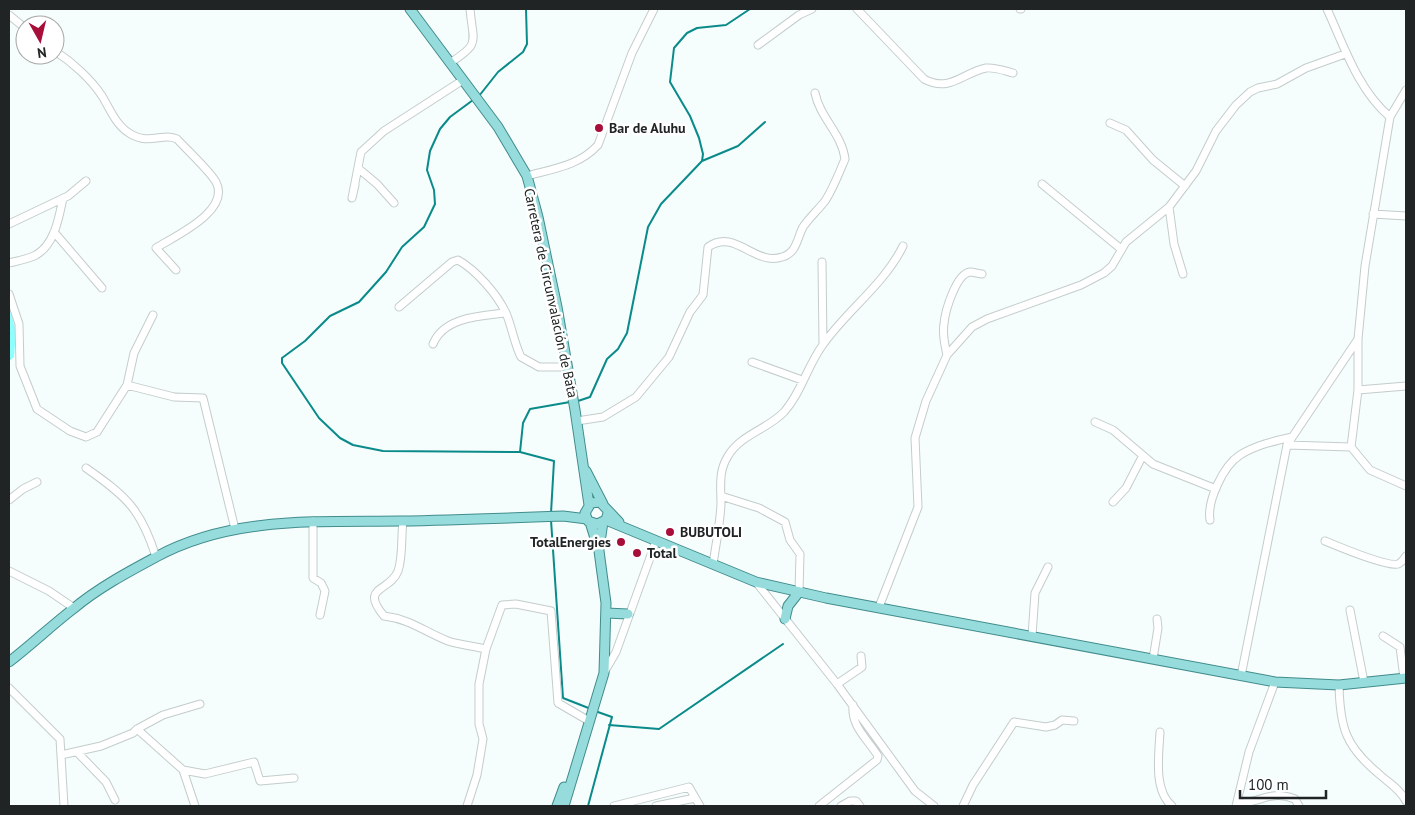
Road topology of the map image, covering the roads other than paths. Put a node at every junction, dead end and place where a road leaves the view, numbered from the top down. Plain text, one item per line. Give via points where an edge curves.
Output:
1 (410, 9) edge
2 (470, 9) edge
3 (654, 9) edge
4 (812, 9) edge
5 (857, 9) edge
6 (1327, 9) edge
7 (1335, 9) edge
8 (1334, 23) junction
9 (758, 45) dead end
10 (1345, 54) junction
11 (65, 59) edge
12 (450, 63) junction
13 (1013, 73) dead end
14 (463, 80) junction
15 (1406, 90) edge
16 (815, 94) dead end
17 (1390, 117) junction
18 (1110, 123) dead end
19 (359, 168) junction
20 (526, 176) junction
21 (86, 181) dead end
22 (1042, 184) dead end
23 (355, 185) dead end
24 (1185, 186) junction
25 (63, 198) junction
26 (394, 203) dead end
27 (1170, 206) junction
28 (1373, 214) junction
29 (1406, 216) edge
30 (9, 224) edge
31 (54, 232) junction
32 (903, 246) dead end
33 (1121, 249) junction
34 (822, 262) dead end
35 (9, 263) edge
36 (176, 270) dead end
37 (982, 274) dead end
38 (1183, 274) dead end
39 (102, 288) dead end
40 (9, 294) edge
41 (399, 306) dead end
42 (506, 313) junction
43 (154, 316) dead end
44 (1358, 339) junction
45 (433, 344) dead end
46 (823, 344) junction
47 (947, 356) junction
48 (752, 362) dead end
49 (568, 367) junction
50 (802, 380) junction
51 (127, 386) junction
52 (1406, 386) edge
53 (1358, 390) junction
54 (577, 421) junction
55 (1095, 422) dead end
56 (1292, 437) junction
57 (1287, 445) junction
58 (1351, 447) junction
59 (1142, 457) junction
60 (583, 464) junction
61 (86, 468) dead end
62 (37, 482) dead end
63 (1406, 486) edge
64 (1216, 488) junction
65 (720, 496) junction
66 (9, 500) edge
67 (1113, 502) dead end
68 (603, 504) junction
69 (588, 506) junction
70 (560, 516) junction
71 (606, 518) junction
72 (588, 520) junction
73 (1210, 520) dead end
74 (313, 521) junction
75 (403, 521) junction
76 (235, 529) junction
77 (1325, 541) dead end
78 (656, 542) junction
79 (599, 551) junction
80 (1406, 556) edge
81 (156, 557) junction
82 (713, 564) junction
83 (1048, 567) dead end
84 (9, 571) edge
85 (756, 582) junction
86 (799, 592) junction
87 (879, 607) junction
88 (74, 608) junction
89 (1350, 610) dead end
90 (606, 613) junction
91 (628, 614) junction
92 (320, 615) dead end
93 (785, 619) junction
94 (1157, 619) dead end
95 (1032, 636) junction
96 (1383, 636) dead end
97 (486, 649) junction
98 (861, 656) dead end
99 (1153, 659) junction
100 (9, 662) edge
101 (604, 673) junction
102 (1241, 676) junction
103 (1405, 678) edge
104 (1275, 682) junction
105 (1364, 682) junction
106 (837, 684) junction
107 (1339, 685) junction
108 (9, 688) edge
109 (200, 704) dead end
110 (853, 705) junction
111 (589, 720) junction
112 (1074, 721) dead end
113 (137, 728) junction
114 (1160, 732) dead end
115 (78, 752) junction
116 (62, 755) junction
117 (183, 770) junction
118 (294, 778) dead end
119 (567, 796) junction
120 (695, 798) junction
121 (115, 800) dead end
122 (1406, 801) edge
123 (1236, 804) edge
124 (64, 806) edge
125 (195, 806) edge
126 (467, 806) edge
127 (557, 806) edge
128 (564, 806) edge
129 (573, 806) edge
130 (614, 806) edge
131 (656, 806) edge
132 (700, 806) edge
133 (819, 806) edge
134 (841, 806) edge
135 (860, 806) edge
136 (934, 806) edge
137 (963, 806) edge
138 (1172, 806) edge
139 (1300, 806) edge

1 - 12 main road, Carretera de Circunvalación de Bata
2 - 12 street via 473,43 470,50
3 - 20 street via 632,53 598,145 589,155 574,163
4 - 9 street
5 - 13 street via 924,79 934,85 949,84 987,68
6 - 8 street
7 - 8 street
8 - 10 street
10 - 17 street via 1372,97
10 - 24 street via 1306,68 1277,84 1250,92 1216,131
11 - 36 street via 102,96 126,132 145,140 177,139 216,182 218,200 213,209 156,248
12 - 14 main road, Carretera de Circunvalación de Bata
14 - 19 street via 379,136 361,152
14 - 20 main road, Carretera de Circunvalación de Bata via 498,127
15 - 17 street
16 - 54 street via 839,138 845,159 826,199 803,227 796,247 781,258 770,258 758,257 734,242 717,242 708,246 704,295 690,312 669,357 636,397 603,416
17 - 28 street
18 - 24 street via 1126,130 1153,160
19 - 23 street via 352,198
19 - 26 street
20 - 49 main road, Carretera de Circunvalación de Bata via 538,217
21 - 25 street
22 - 33 street
24 - 27 street
25 - 30 street
25 - 31 street
27 - 33 street
27 - 38 street via 1174,244
28 - 29 street
28 - 44 street
31 - 35 street via 35,256
31 - 39 street
32 - 46 street via 897,259
33 - 47 street via 1112,266 1081,285 972,327
34 - 46 street
37 - 47 street via 971,272 960,279 948,305 943,325
40 - 51 street via 19,324 20,366 37,409 70,431 92,436
41 - 42 street via 458,260 475,274
42 - 45 street via 453,323 442,329
42 - 49 street via 516,346 527,362 539,367
43 - 51 street via 134,353
44 - 53 street
44 - 56 street
46 - 50 street
47 - 87 street via 926,401 915,438 918,507
48 - 50 street
49 - 54 main road, Carretera de Circunvalación de Bata
50 - 65 street via 784,412 728,455 721,474
51 - 76 street via 174,397 202,398
52 - 53 street
53 - 58 street
54 - 60 main road, Carretera de Circunvalación de Bata
55 - 59 street via 1124,439
56 - 57 street
56 - 64 street via 1262,444 1239,456
57 - 58 street
57 - 102 street
58 - 63 street via 1370,470
59 - 64 street via 1166,470
59 - 67 street via 1126,488
60 - 68 main road, Carretera de Circunvalación de Bata
60 - 69 main road, Carretera de Circunvalación de Bata
61 - 81 street via 119,492 142,519
62 - 66 street via 23,488
64 - 73 street via 1209,504
65 - 82 street
65 - 86 street via 759,508 785,522 800,557
68 - 69 main road via 597,502
68 - 71 main road
69 - 70 main road
69 - 72 main road
70 - 72 main road
70 - 75 main road
71 - 72 main road via 596,524
71 - 78 main road
71 - 79 main road
72 - 79 main road
74 - 75 main road
74 - 76 main road
74 - 92 street via 313,578 325,591
75 - 97 street via 398,569 392,581 375,594 377,608 384,616 422,627 450,642
76 - 81 main road
77 - 80 street via 1392,564 1401,562
78 - 82 main road
78 - 91 street
79 - 90 main road
81 - 88 main road
82 - 85 main road
83 - 95 street via 1036,593
84 - 88 street
85 - 86 main road
85 - 93 street
86 - 87 main road
86 - 93 main road via 788,606
87 - 95 main road
88 - 100 main road
89 - 105 street
90 - 91 main road
90 - 101 main road
91 - 101 street via 616,652
93 - 106 street
94 - 99 street
95 - 99 main road
96 - 103 street via 1400,647
97 - 111 street via 502,605 548,609 552,614 558,703
97 - 126 street via 479,684 479,724 483,739 477,775
98 - 106 street via 862,667
99 - 102 main road
101 - 111 main road
102 - 104 main road
103 - 105 main road
104 - 107 main road
104 - 123 street via 1249,752
105 - 107 main road
106 - 110 street
107 - 122 street via 1340,718 1352,746 1375,771 1402,792
108 - 116 street via 60,739
109 - 113 street via 163,715
110 - 133 street via 855,725 878,756 877,760
110 - 136 street via 915,790
111 - 119 main road
111 - 127 main road
112 - 137 street via 1062,720 1046,727 1014,722
113 - 115 street via 101,746
113 - 117 street
114 - 138 street via 1160,776 1164,796
115 - 116 street
115 - 121 street via 106,782
116 - 124 street
117 - 118 street via 205,774 254,762 260,781
117 - 125 street
119 - 128 main road
119 - 129 main road
120 - 130 street via 689,787
120 - 131 street
120 - 132 street
123 - 139 street via 1275,794 1295,798
134 - 135 street via 850,801 856,801

